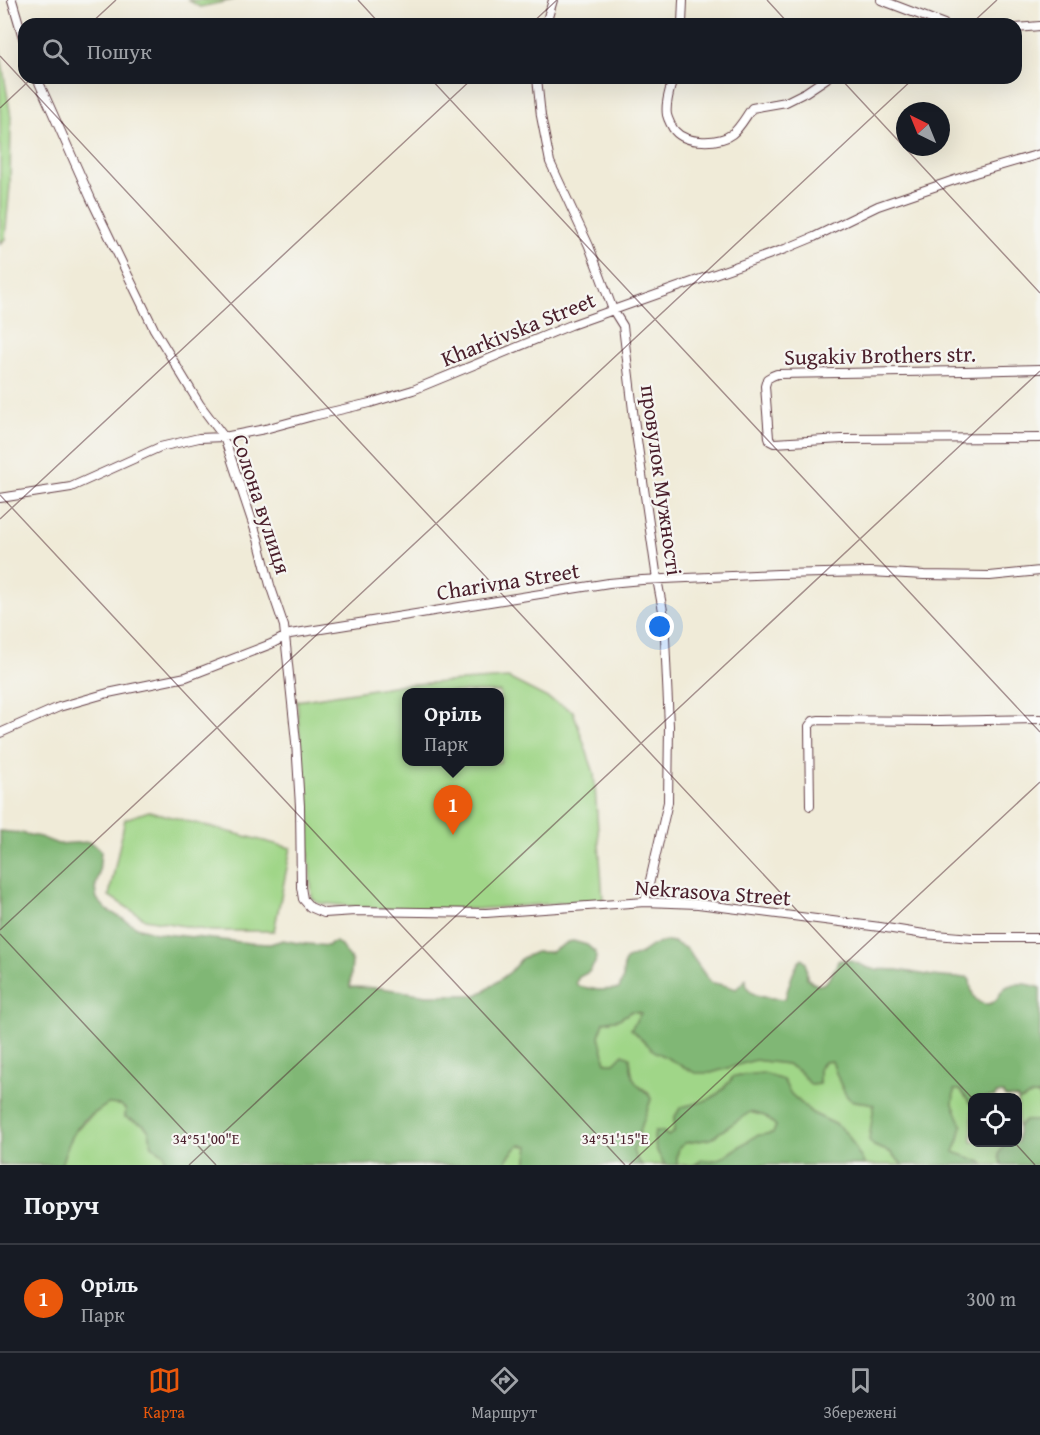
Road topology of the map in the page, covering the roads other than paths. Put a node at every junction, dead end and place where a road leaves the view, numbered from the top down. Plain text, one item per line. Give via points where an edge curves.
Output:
1 (12, 0) edge
2 (553, 0) edge
3 (683, 0) edge
4 (881, 0) edge
5 (548, 18) edge
6 (682, 18) edge
7 (926, 18) edge
8 (18, 20) edge
9 (1040, 26) edge
10 (1022, 28) edge
11 (41, 84) edge
12 (538, 84) edge
13 (672, 84) edge
14 (818, 84) edge
15 (1040, 154) edge
16 (614, 310) junction
17 (1040, 369) edge
18 (224, 437) junction
19 (1040, 438) edge
20 (0, 498) edge
21 (1040, 571) edge
22 (657, 579) junction
23 (285, 637) junction
24 (1040, 719) edge
25 (0, 733) edge
26 (810, 806) dead end
27 (645, 902) junction
28 (310, 907) joint
29 (1040, 938) edge

1 - 8 street
2 - 5 street
3 - 6 street
4 - 7 street
9 - 10 street
11 - 18 street, Солона вулиця via 154,329
12 - 16 street, провулок Мужності via 550,162
13 - 14 street via 668,117 676,132 701,141 717,141 732,134 752,108 786,102
15 - 16 street, Kharkivska Street via 878,206 785,249
16 - 18 street, Kharkivska Street via 413,390
16 - 22 street, провулок Мужності via 623,326
17 - 19 street, Sugakiv Brothers str. via 777,374 767,379 765,386 769,438 774,443
18 - 20 street, Kharkivska Street via 159,447 71,487
18 - 23 street, Солона вулиця
21 - 22 street, Charivna Street via 990,576 871,572
22 - 23 street, Charivna Street via 609,583
22 - 27 street, провулок Мужності via 664,616 668,802
23 - 25 street, Charivna Street via 186,677 59,707
23 - 28 street, Солона вулиця via 300,806 301,887 303,899
24 - 26 street via 813,721 809,726
27 - 28 street, Nekrasova Street via 486,913 324,913
27 - 29 street, Nekrasova Street via 698,904 924,934

